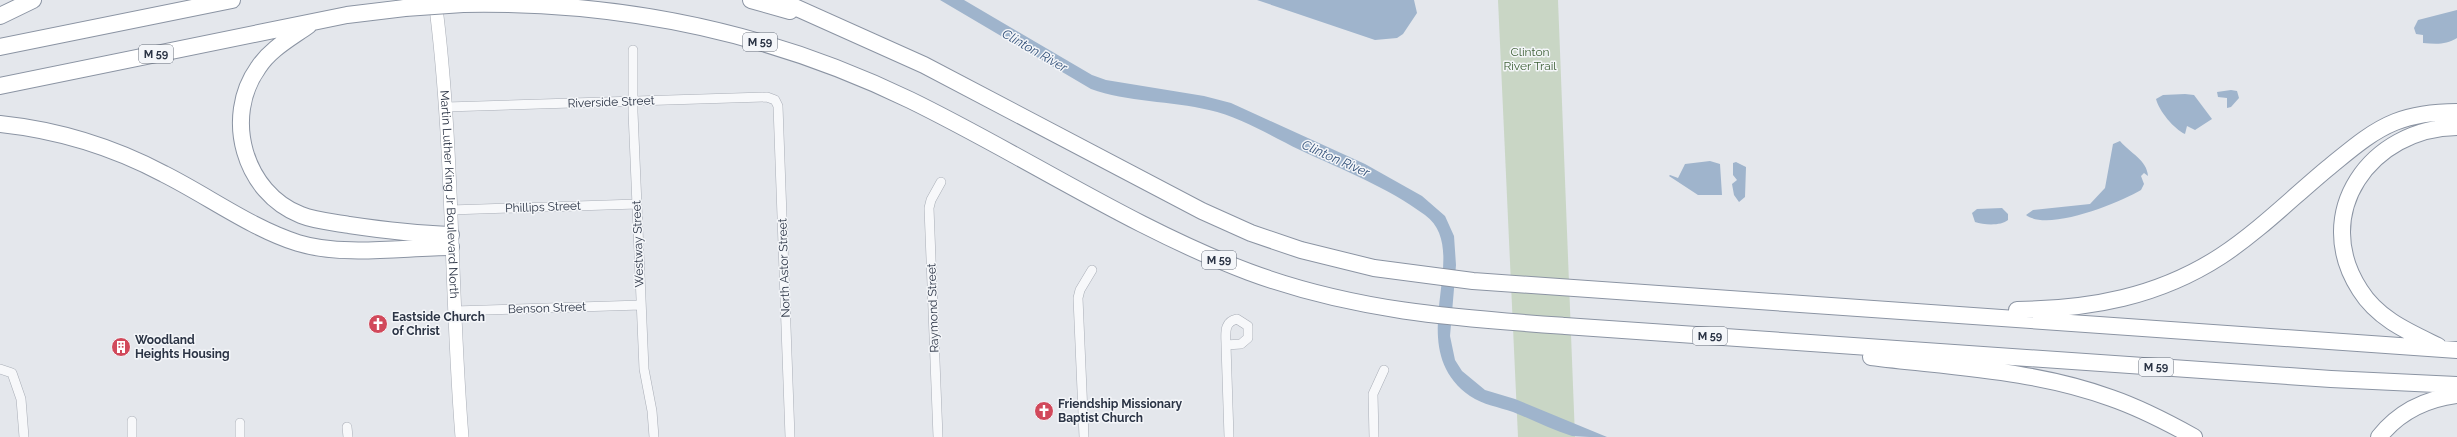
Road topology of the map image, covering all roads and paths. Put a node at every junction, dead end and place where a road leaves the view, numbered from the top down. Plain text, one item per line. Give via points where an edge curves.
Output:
1 (33, 0) edge
2 (232, 0) edge
3 (435, 0) edge
4 (751, 0) edge
5 (779, 0) edge
6 (0, 16) edge
7 (313, 22) junction
8 (835, 26) junction
9 (0, 47) edge
10 (632, 50) dead end
11 (0, 86) edge
12 (775, 100) joint
13 (633, 101) junction
14 (446, 107) junction
15 (2457, 112) edge
16 (0, 124) edge
17 (2457, 127) edge
18 (941, 182) dead end
19 (636, 204) junction
20 (450, 210) junction
21 (451, 241) junction
22 (1092, 270) dead end
23 (641, 305) junction
24 (454, 311) junction
25 (1906, 312) junction
26 (1226, 345) dead end
27 (1855, 346) junction
28 (2451, 350) edge
29 (0, 369) edge
30 (1384, 370) dead end
31 (2457, 385) edge
32 (2457, 395) edge
33 (132, 421) dead end
34 (240, 423) dead end
35 (347, 427) dead end
36 (24, 437) edge
37 (132, 437) edge
38 (240, 437) edge
39 (348, 437) edge
40 (462, 437) edge
41 (654, 437) edge
42 (790, 437) edge
43 (938, 437) edge
44 (1084, 437) edge
45 (1229, 437) edge
46 (1374, 437) edge
47 (2194, 437) edge
48 (2379, 437) edge

1 - 6 highway
2 - 9 highway
3 - 14 main road, Martin Luther King Jr Boulevard North
4 - 8 highway
5 - 8 highway
7 - 11 highway, M 59
7 - 21 highway via 267,56 252,76 245,94 240,118 241,137 257,179 281,204 301,215
7 - 27 highway, M 59, bridge via 405,8 463,4 534,4 626,12 702,26 784,49 910,100 1163,234 1210,256 1300,289 1368,306 1420,314
8 - 25 highway via 945,76 1133,176 1226,222 1278,243 1324,257 1422,276 1473,281
10 - 13 street, Westway Street
12 - 13 street, Riverside Street via 767,97
12 - 42 street, North Astor Street via 778,106
13 - 14 street, Riverside Street
13 - 19 street, Westway Street
14 - 20 main road, Martin Luther King Jr Boulevard North
15 - 25 highway via 2416,115 2380,129 2221,256 2183,277 2148,292 2075,308
16 - 21 highway via 46,132 113,151 164,174 274,233 299,243 342,249
17 - 28 highway via 2420,132 2394,144 2373,159 2349,195 2342,228 2348,267 2369,302 2402,328
18 - 43 street, Raymond Street via 929,208
19 - 20 street, Phillips Street
19 - 23 street, Westway Street
20 - 21 main road, Martin Luther King Jr Boulevard North
21 - 24 main road, Martin Luther King Jr Boulevard North
22 - 44 street via 1078,298
23 - 24 street, Benson Street
23 - 41 street, Westway Street via 644,374 652,411
24 - 40 main road, Martin Luther King Jr Boulevard North
25 - 28 highway
26 - 45 street
27 - 31 highway, M 59 via 2331,379
27 - 47 highway via 1871,357 2036,378 2077,387 2144,411
29 - 36 street via 12,373 19,390
30 - 46 street via 1373,391
32 - 48 highway via 2427,401 2406,411 2389,424
33 - 37 street
34 - 38 street
35 - 39 street

